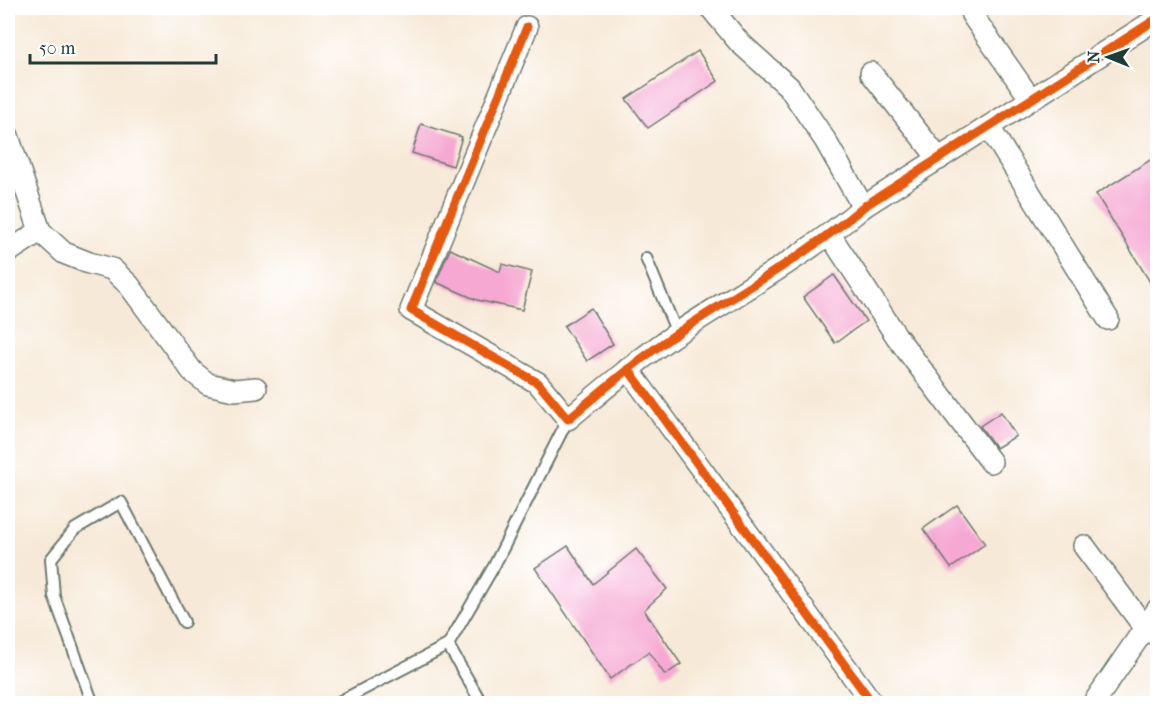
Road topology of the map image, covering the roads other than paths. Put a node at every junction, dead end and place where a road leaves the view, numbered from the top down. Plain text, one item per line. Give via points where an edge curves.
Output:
1 (711, 8) edge
2 (972, 15) dead end
3 (1158, 18) edge
4 (527, 27) dead end
5 (871, 73) dead end
6 (1030, 98) junction
7 (989, 127) junction
8 (8, 136) edge
9 (939, 159) junction
10 (863, 207) junction
11 (40, 231) junction
12 (831, 235) junction
13 (8, 252) edge
14 (646, 258) dead end
15 (1108, 319) dead end
16 (677, 333) junction
17 (628, 369) junction
18 (256, 388) dead end
19 (568, 419) junction
20 (991, 462) dead end
21 (1084, 546) dead end
22 (1158, 609) edge
23 (184, 622) dead end
24 (1151, 632) edge
25 (448, 645) junction
26 (93, 704) edge
27 (335, 704) edge
28 (482, 704) edge
29 (873, 704) edge
30 (1093, 704) edge

1 - 10 street via 739,42 789,87
2 - 6 street
3 - 6 street
4 - 19 street via 411,310 538,383
5 - 9 street
6 - 7 street
7 - 9 street
7 - 15 street
8 - 11 street
9 - 10 street
10 - 12 street
11 - 13 street
11 - 18 street via 64,253 112,269 121,277 192,371 208,384 234,390
12 - 16 street
12 - 20 street via 897,337
14 - 16 lane
16 - 17 street
17 - 19 street
17 - 29 street
19 - 25 lane via 494,566
21 - 24 street
22 - 24 street
23 - 26 lane via 121,502 75,529 51,560 54,596
24 - 30 street
25 - 27 lane
25 - 28 lane

